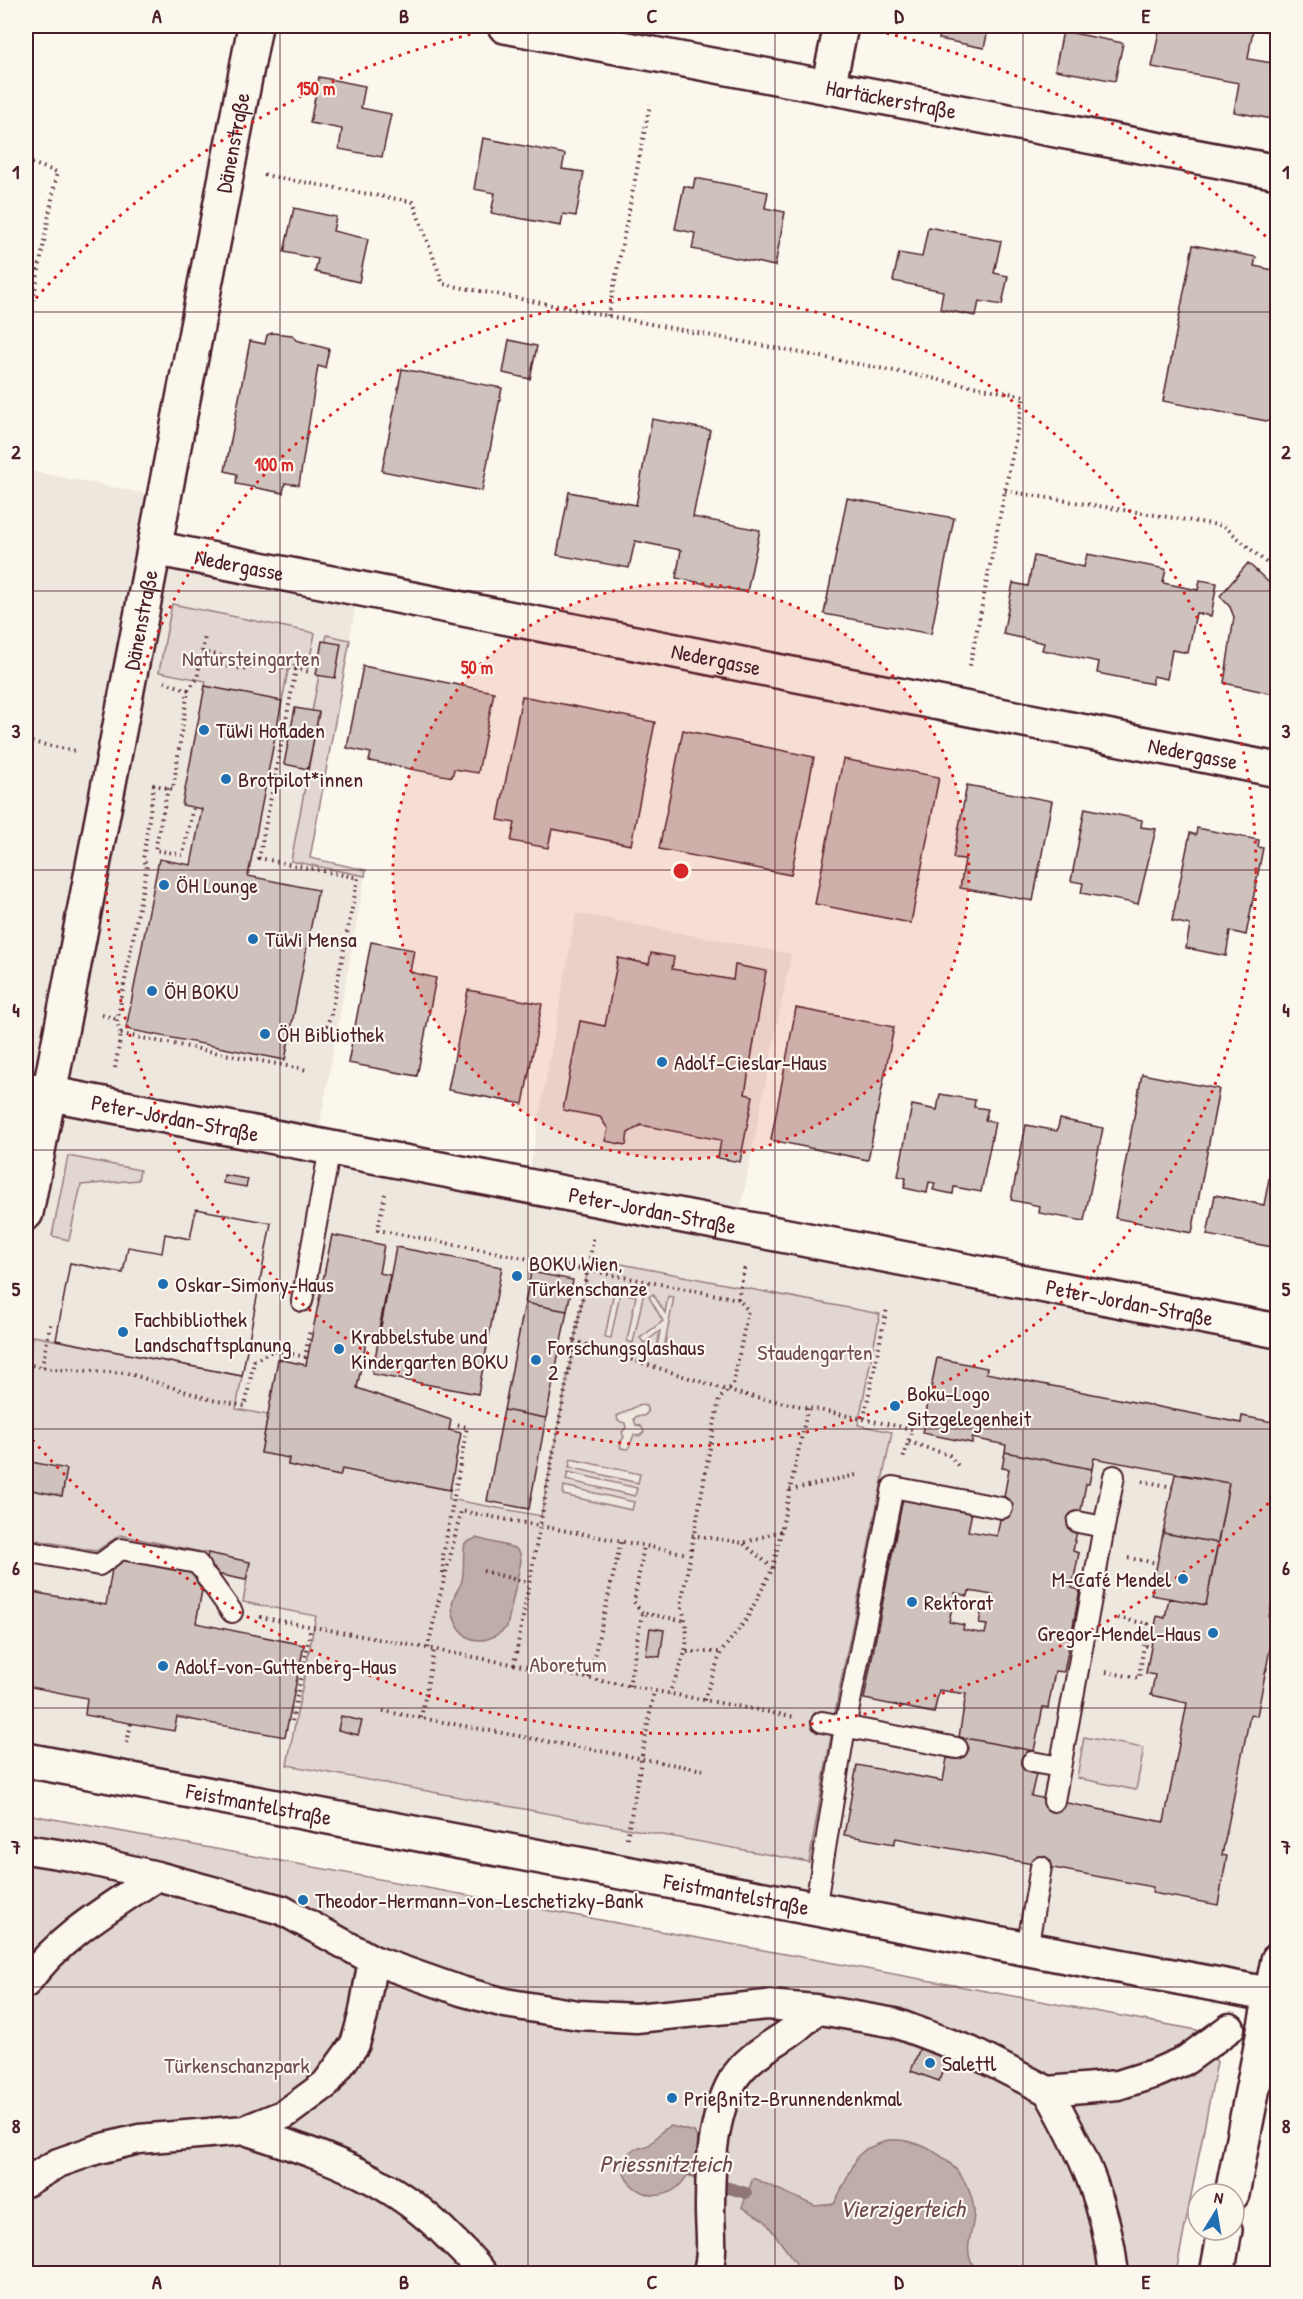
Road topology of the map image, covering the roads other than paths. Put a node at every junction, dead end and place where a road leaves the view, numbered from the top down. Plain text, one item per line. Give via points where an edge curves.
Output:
1 (255, 26) edge
2 (505, 26) edge
3 (841, 26) edge
4 (828, 87) junction
5 (1278, 172) edge
6 (154, 548) junction
7 (1278, 770) edge
8 (37, 1092) edge
9 (330, 1148) junction
10 (26, 1214) edge
11 (302, 1301) road end
12 (1278, 1331) edge
13 (1114, 1476) dead end
14 (1002, 1508) dead end
15 (1078, 1522) dead end
16 (1104, 1527) junction
17 (26, 1551) edge
18 (232, 1612) road end
19 (822, 1722) road end
20 (845, 1727) junction
21 (957, 1748) dead end
22 (26, 1760) edge
23 (1032, 1762) dead end
24 (1060, 1767) junction
25 (1054, 1801) dead end
26 (26, 1849) edge
27 (1041, 1866) dead end
28 (157, 1876) junction
29 (815, 1909) junction
30 (1027, 1948) junction
31 (373, 1959) junction
32 (1278, 1960) edge
33 (26, 1983) edge
34 (1274, 1995) edge
35 (815, 2009) junction
36 (1230, 2028) dead end
37 (1048, 2091) junction
38 (245, 2130) junction
39 (26, 2182) edge
40 (1235, 2182) edge
41 (1223, 2242) edge
42 (483, 2274) edge
43 (707, 2274) edge
44 (1114, 2274) edge
45 (1217, 2274) edge

1 - 6 street, Dänenstraße
2 - 4 street, Hartäckerstraße
3 - 4 street
4 - 5 street, Hartäckerstraße
6 - 7 street, Nedergasse
6 - 8 street, Dänenstraße
8 - 9 street, Peter-Jordan-Straße
8 - 10 street, Dänenstraße
9 - 11 lane
9 - 12 street, Peter-Jordan-Straße
13 - 16 lane
14 - 20 lane via 893,1487
15 - 16 lane
16 - 24 lane
17 - 18 lane via 99,1565 121,1549 197,1563
19 - 20 lane
20 - 21 lane
20 - 29 lane
22 - 29 street, Feistmantelstraße
23 - 24 lane
24 - 25 lane
26 - 28 street
27 - 30 lane
28 - 31 street via 282,1910
28 - 33 street via 71,1934 44,1958
29 - 30 street, Feistmantelstraße
30 - 34 street, Feistmantelstraße
31 - 35 street via 460,1992 578,2015 636,2018 767,2006
31 - 38 street via 363,2016 355,2044 345,2060 326,2084 285,2114
32 - 34 street
34 - 40 street
35 - 37 street via 895,2023 970,2051
35 - 43 street via 804,2024 747,2061 733,2081 714,2140 712,2248
36 - 37 street via 1186,2060 1156,2073 1118,2085
37 - 44 street via 1096,2188 1110,2233
38 - 39 street via 139,2139 58,2163
38 - 42 street via 336,2161 376,2180 428,2215
41 - 45 street

